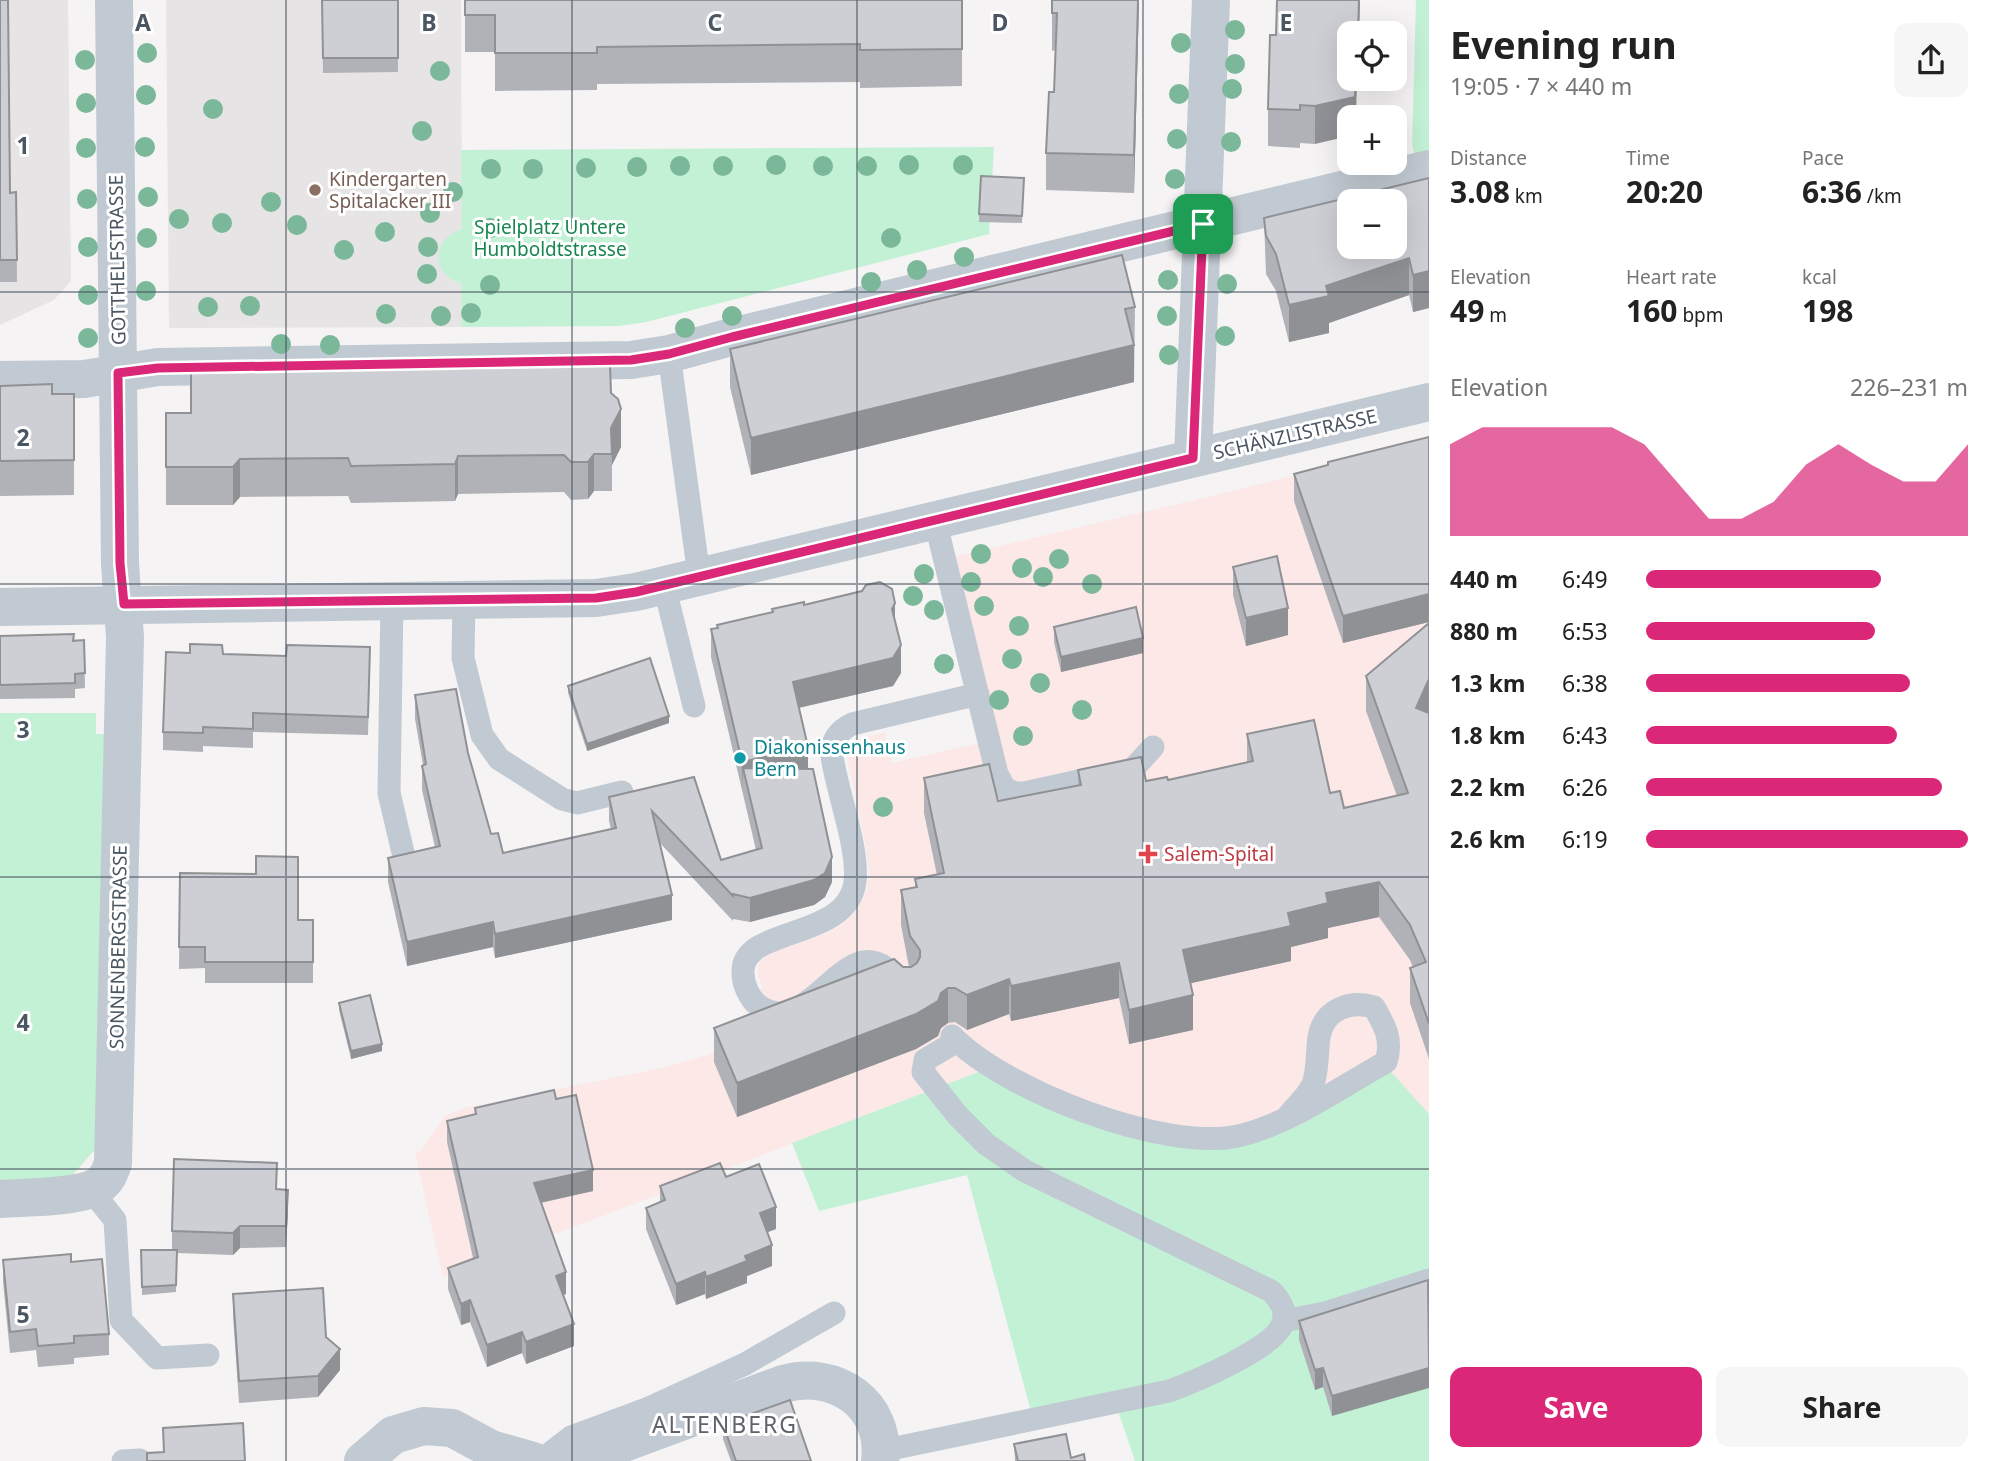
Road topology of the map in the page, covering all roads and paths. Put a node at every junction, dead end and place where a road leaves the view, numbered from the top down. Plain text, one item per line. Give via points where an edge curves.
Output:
1 (114, 0) edge
2 (1211, 0) edge
3 (1429, 169) edge
4 (1203, 224) junction
5 (669, 354) junction
6 (118, 373) junction
7 (0, 380) edge
8 (1429, 402) edge
9 (1193, 458) junction
10 (936, 520) junction
11 (682, 581) junction
12 (464, 599) junction
13 (392, 600) junction
14 (124, 604) junction
15 (0, 607) edge
16 (978, 694) junction
17 (694, 706) dead end
18 (1153, 747) dead end
19 (622, 792) edge
20 (405, 860) edge
21 (907, 988) edge
22 (1288, 1116) junction
23 (90, 1189) junction
24 (0, 1199) edge
25 (1429, 1280) edge
26 (834, 1313) dead end
27 (1283, 1321) junction
28 (208, 1355) dead end
29 (881, 1456) edge
30 (363, 1461) edge
31 (533, 1461) edge
32 (540, 1461) edge
33 (555, 1461) edge

1 - 6 street, GOTTHELFSTRASSE
2 - 4 street
3 - 4 street
4 - 5 street
4 - 9 street
5 - 6 street via 631,360 158,368
5 - 11 lane
6 - 7 street via 84,379
6 - 14 street, GOTTHELFSTRASSE
8 - 9 street, SCHÄNZLISTRASSE
9 - 10 street, SCHÄNZLISTRASSE
10 - 11 street, SCHÄNZLISTRASSE
10 - 16 lane
11 - 12 street, SCHÄNZLISTRASSE via 596,598
11 - 17 lane
12 - 13 street, SCHÄNZLISTRASSE
12 - 19 lane via 463,658 482,735 499,759 562,799 577,803
13 - 14 street, SCHÄNZLISTRASSE
13 - 20 lane via 388,793
14 - 15 street, SCHÄNZLISTRASSE
14 - 23 street, SONNENBERGSTRASSE via 113,1163 109,1176
16 - 18 lane via 1000,782 1016,793 1133,769
16 - 21 lane via 852,724 835,736 832,761 853,852 853,890 829,919 765,943 750,954 743,969 755,1003 777,1013 798,1008 850,967 864,962 886,968
22 - 22 lane via 1386,1062 1390,1048 1374,1007 1359,1002 1342,1006 1329,1016 1319,1034 1314,1084
22 - 27 lane via 1221,1139 1138,1127 1023,1085 954,1039 925,1060 923,1072 986,1144 1025,1171 1271,1291 1283,1308
23 - 24 street
23 - 28 lane via 115,1220 121,1320 157,1358
25 - 27 lane
26 - 32 lane via 745,1364 572,1437
27 - 29 lane via 1264,1343 1196,1382
29 - 33 street via 877,1428 860,1402 831,1382 808,1379 783,1384 605,1450
30 - 31 street via 393,1435 424,1426 452,1428 491,1449

